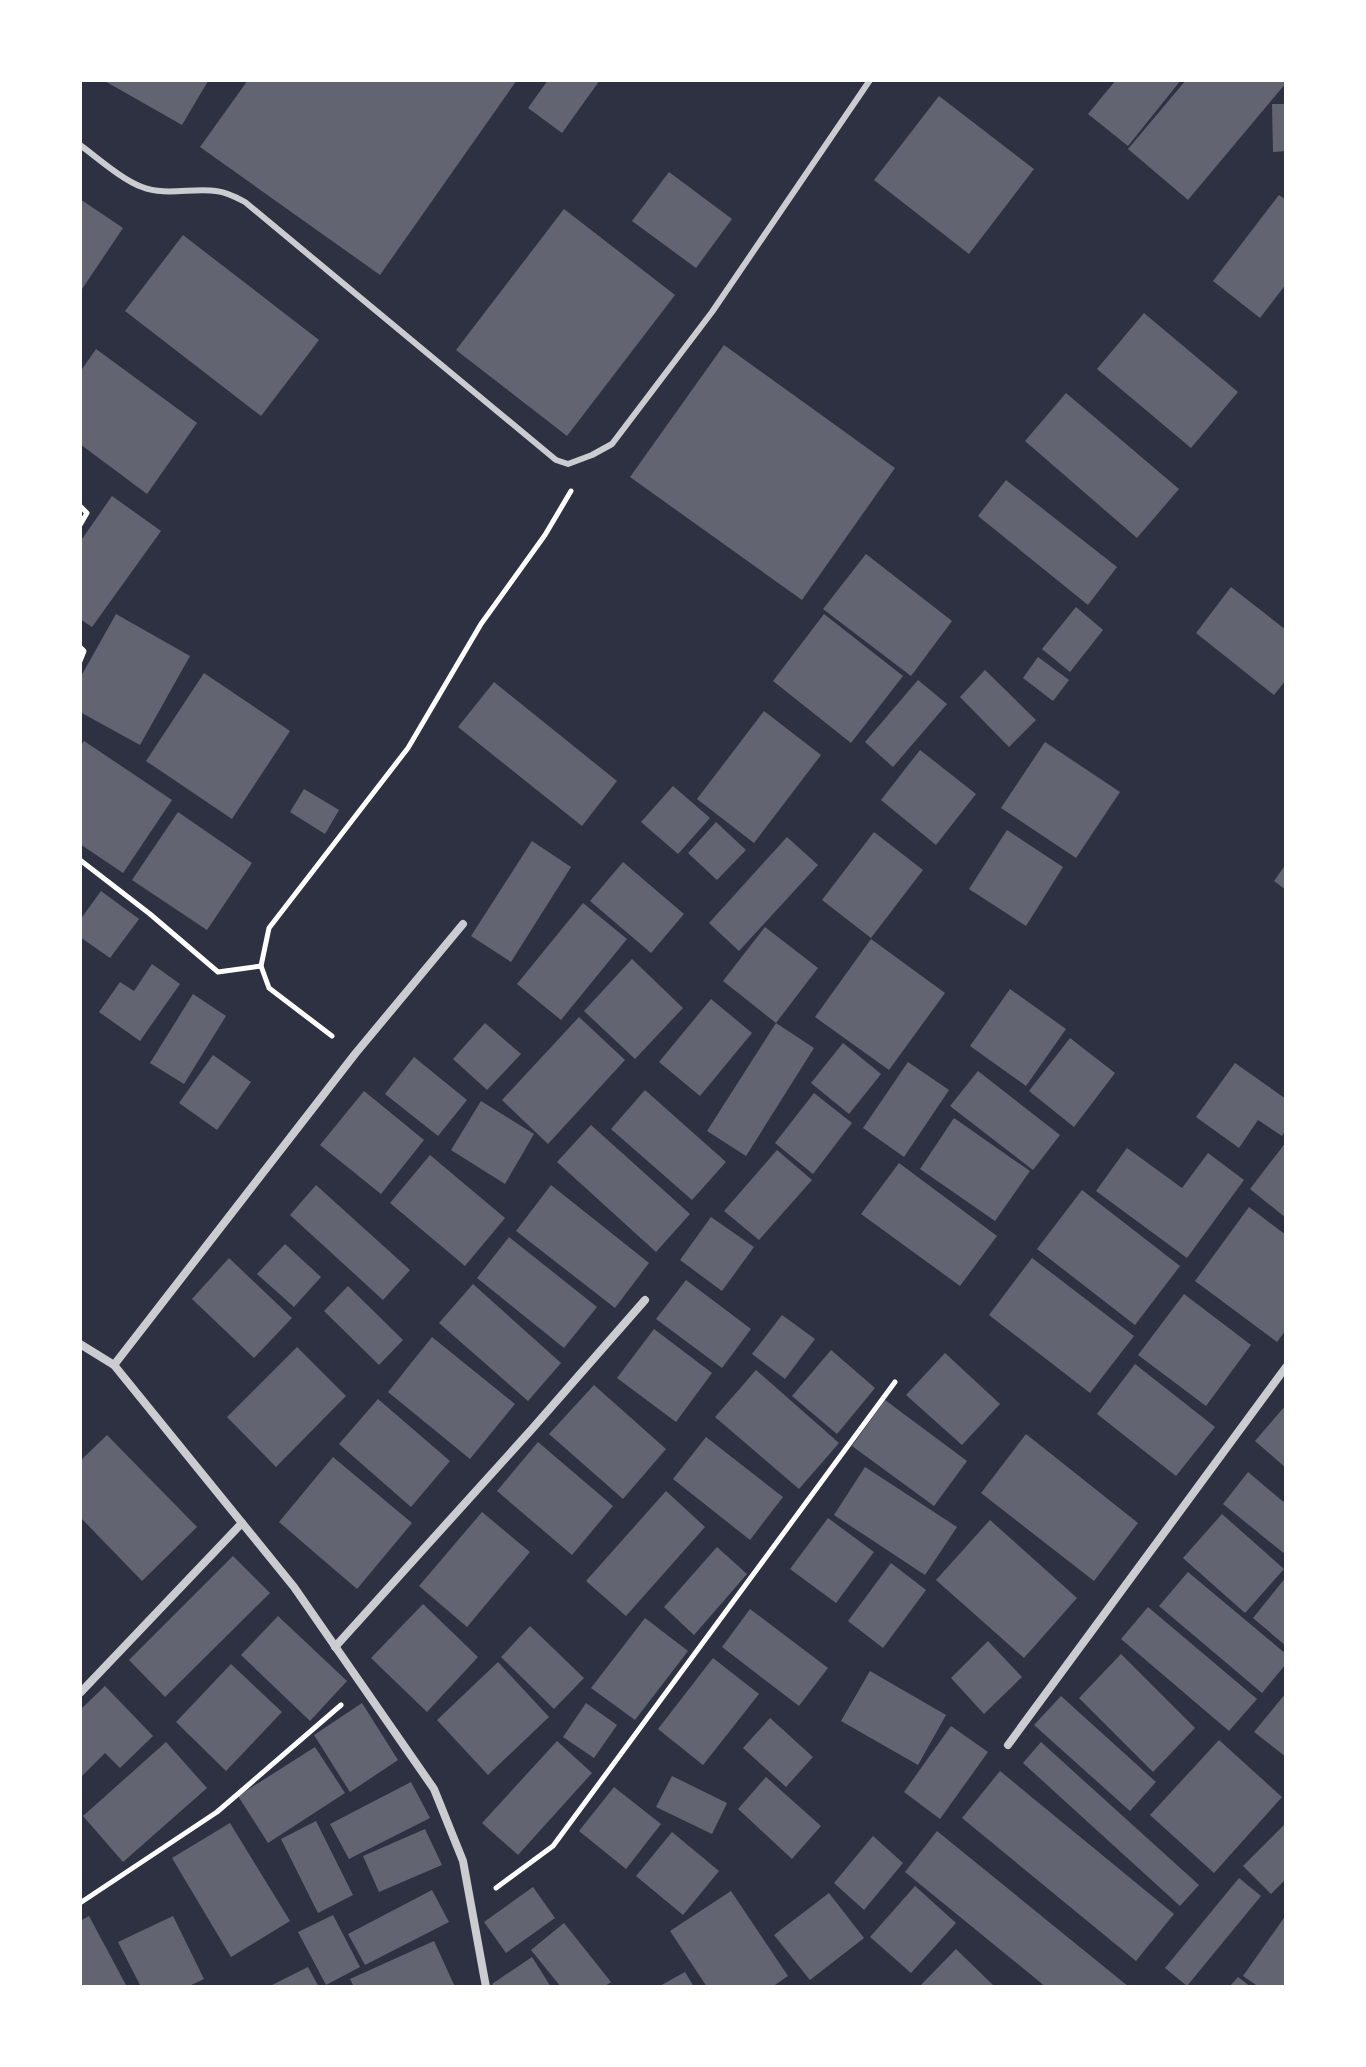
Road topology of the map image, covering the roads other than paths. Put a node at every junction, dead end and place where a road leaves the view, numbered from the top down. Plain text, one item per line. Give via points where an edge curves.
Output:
1 (870, 80) edge
2 (80, 145) edge
3 (463, 924) dead end
4 (645, 1300) dead end
5 (80, 1344) edge
6 (114, 1365) junction
7 (1286, 1367) edge
8 (242, 1523) junction
9 (335, 1647) junction
10 (80, 1693) edge
11 (1008, 1745) dead end
12 (486, 1987) edge

1 - 2 lane via 712,312 612,444 568,464 556,460 245,202 215,191 142,188
3 - 6 street via 355,1054
4 - 9 street
5 - 6 street
6 - 8 street
7 - 11 street
8 - 9 street
8 - 10 street
9 - 12 street via 434,1789 463,1861

